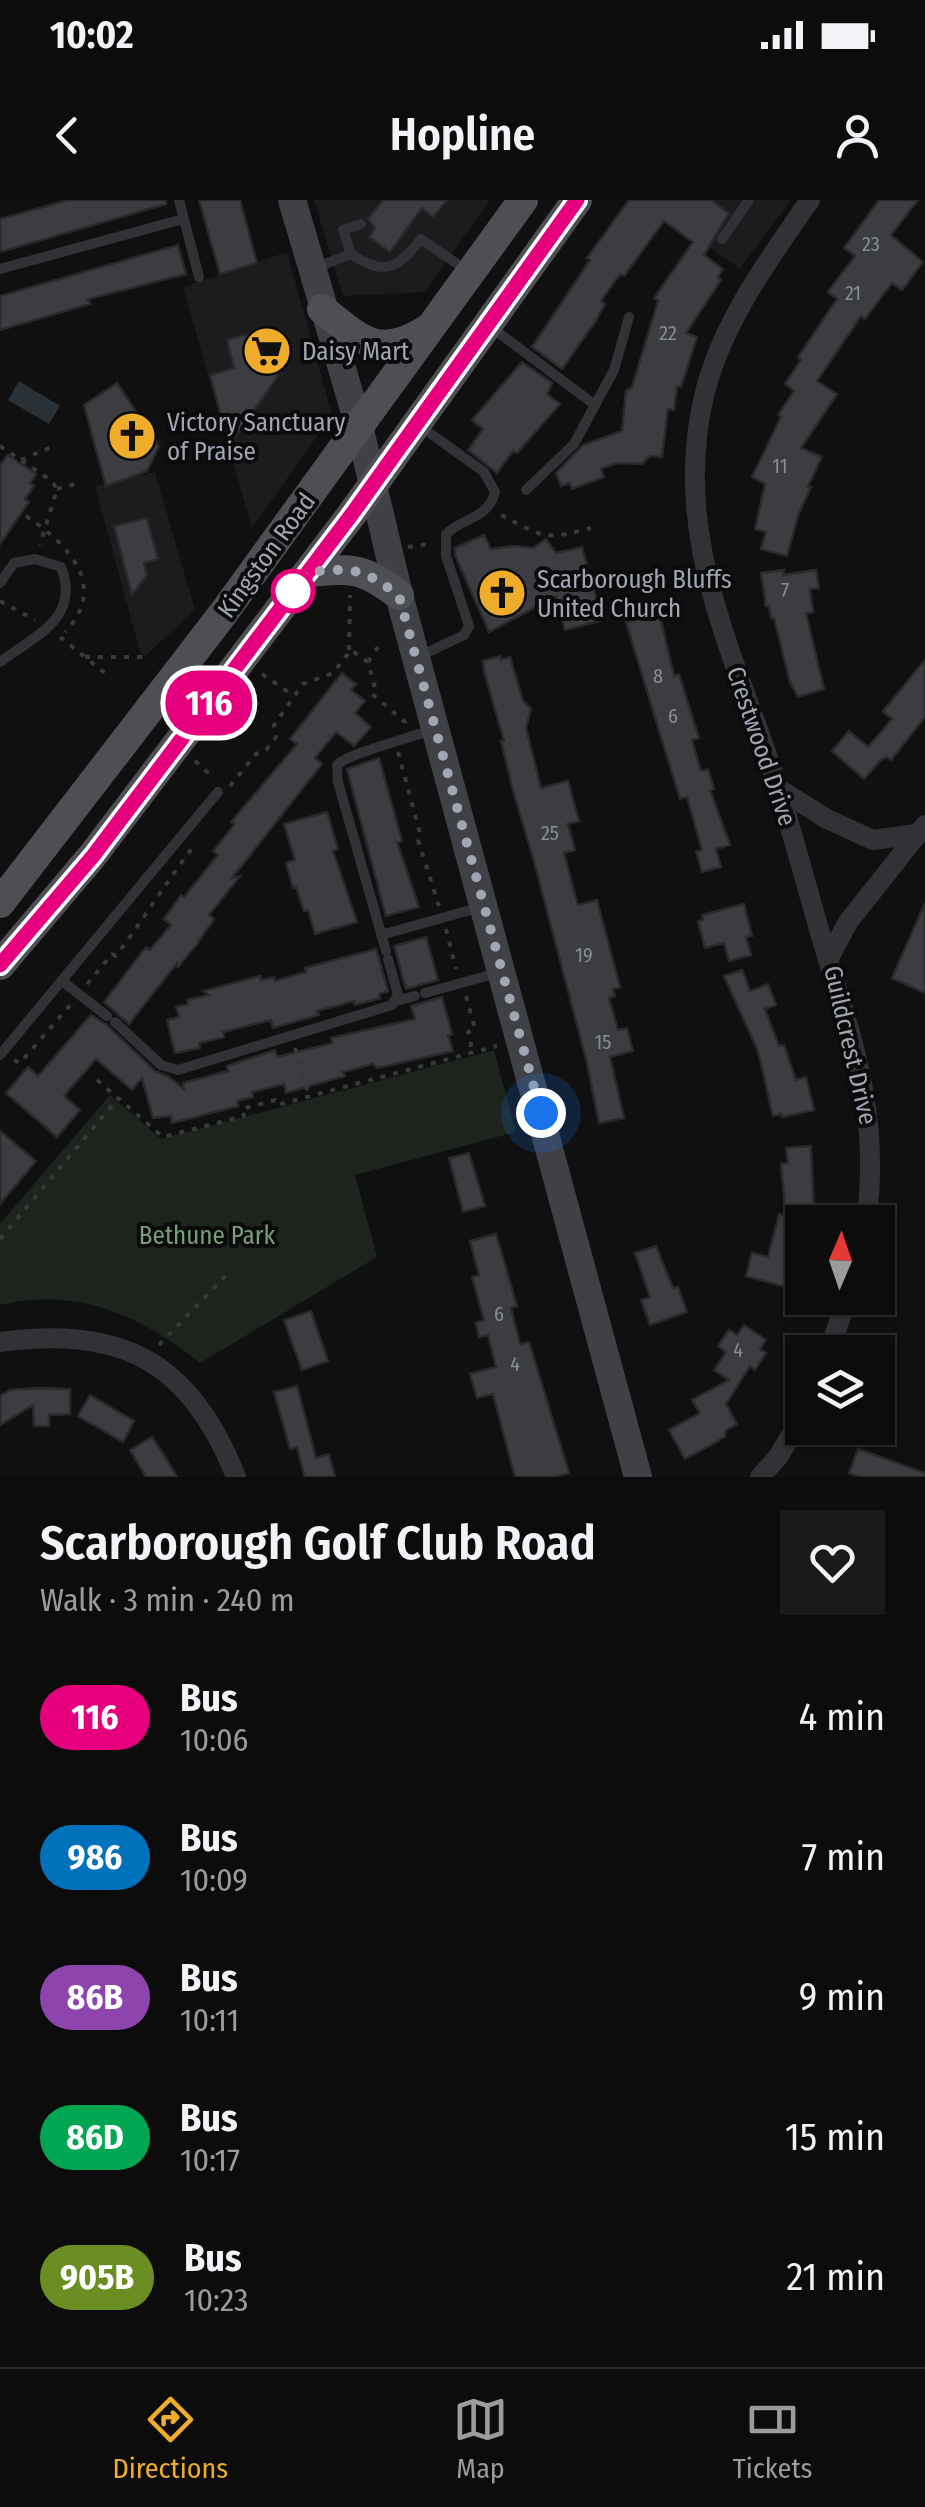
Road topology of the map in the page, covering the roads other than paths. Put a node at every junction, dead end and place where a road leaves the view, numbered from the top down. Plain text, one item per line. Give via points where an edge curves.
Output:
1 (179, 200) edge
2 (292, 200) edge
3 (523, 200) edge
4 (576, 200) edge
5 (749, 200) edge
6 (810, 200) edge
7 (182, 219) junction
8 (360, 224) dead end
9 (722, 239) dead end
10 (351, 254) junction
11 (0, 269) edge
12 (311, 270) junction
13 (470, 273) junction
14 (199, 276) dead end
15 (322, 309) junction
16 (629, 317) dead end
17 (486, 324) junction
18 (434, 325) junction
19 (595, 405) junction
20 (415, 422) junction
21 (359, 426) junction
22 (373, 484) junction
23 (526, 490) dead end
24 (308, 572) junction
25 (0, 583) edge
26 (399, 596) junction
27 (417, 657) junction
28 (0, 662) edge
29 (438, 728) junction
30 (779, 789) junction
31 (223, 790) road end
32 (921, 829) edge
33 (0, 903) edge
34 (485, 906) junction
35 (381, 935) junction
36 (828, 960) junction
37 (0, 965) edge
38 (502, 972) junction
39 (62, 980) junction
40 (396, 1001) junction
41 (4, 1058) edge
42 (868, 1205) edge
43 (0, 1342) edge
44 (785, 1445) edge
45 (236, 1477) edge
46 (638, 1477) edge
47 (760, 1477) edge

1 - 7 lane
2 - 12 street
3 - 13 main road, Kingston Road
4 - 17 main road, Kingston Road
5 - 9 lane
6 - 30 street, Crestwood Drive via 764,265 722,345 706,388 694,460 693,502 710,582
7 - 11 lane
7 - 14 lane
8 - 10 lane via 343,230
10 - 12 lane
10 - 13 lane via 387,268 422,238
12 - 15 street
13 - 18 main road, Kingston Road
15 - 18 main road via 363,343 391,346
15 - 21 street
16 - 19 lane via 614,370
17 - 19 lane
17 - 20 main road, Kingston Road
18 - 21 main road, Kingston Road
19 - 23 lane via 574,444
20 - 22 main road, Kingston Road
20 - 27 lane via 484,472 495,492 483,514 456,525 444,544 469,626 448,646
21 - 22 street
21 - 33 main road, Kingston Road
22 - 24 main road, Kingston Road
22 - 26 street
24 - 26 main road via 370,573
24 - 37 main road, Kingston Road via 93,856
25 - 28 lane via 14,563 35,558 61,568 68,587 62,615
26 - 27 street
27 - 29 street
29 - 34 street
29 - 35 lane via 347,756 337,765
30 - 32 street, Guildcrest Drive via 873,840
30 - 36 street, Crestwood Drive
31 - 39 lane
32 - 36 street, Guildcrest Drive via 848,922
34 - 35 lane
34 - 38 street
35 - 40 lane
36 - 42 street, Guildcrest Drive via 854,1039 871,1129
38 - 40 lane
38 - 46 street
39 - 40 lane via 161,1065 178,1070
39 - 41 lane
43 - 45 street via 64,1337 125,1349 145,1360 187,1389 213,1424
44 - 47 street

